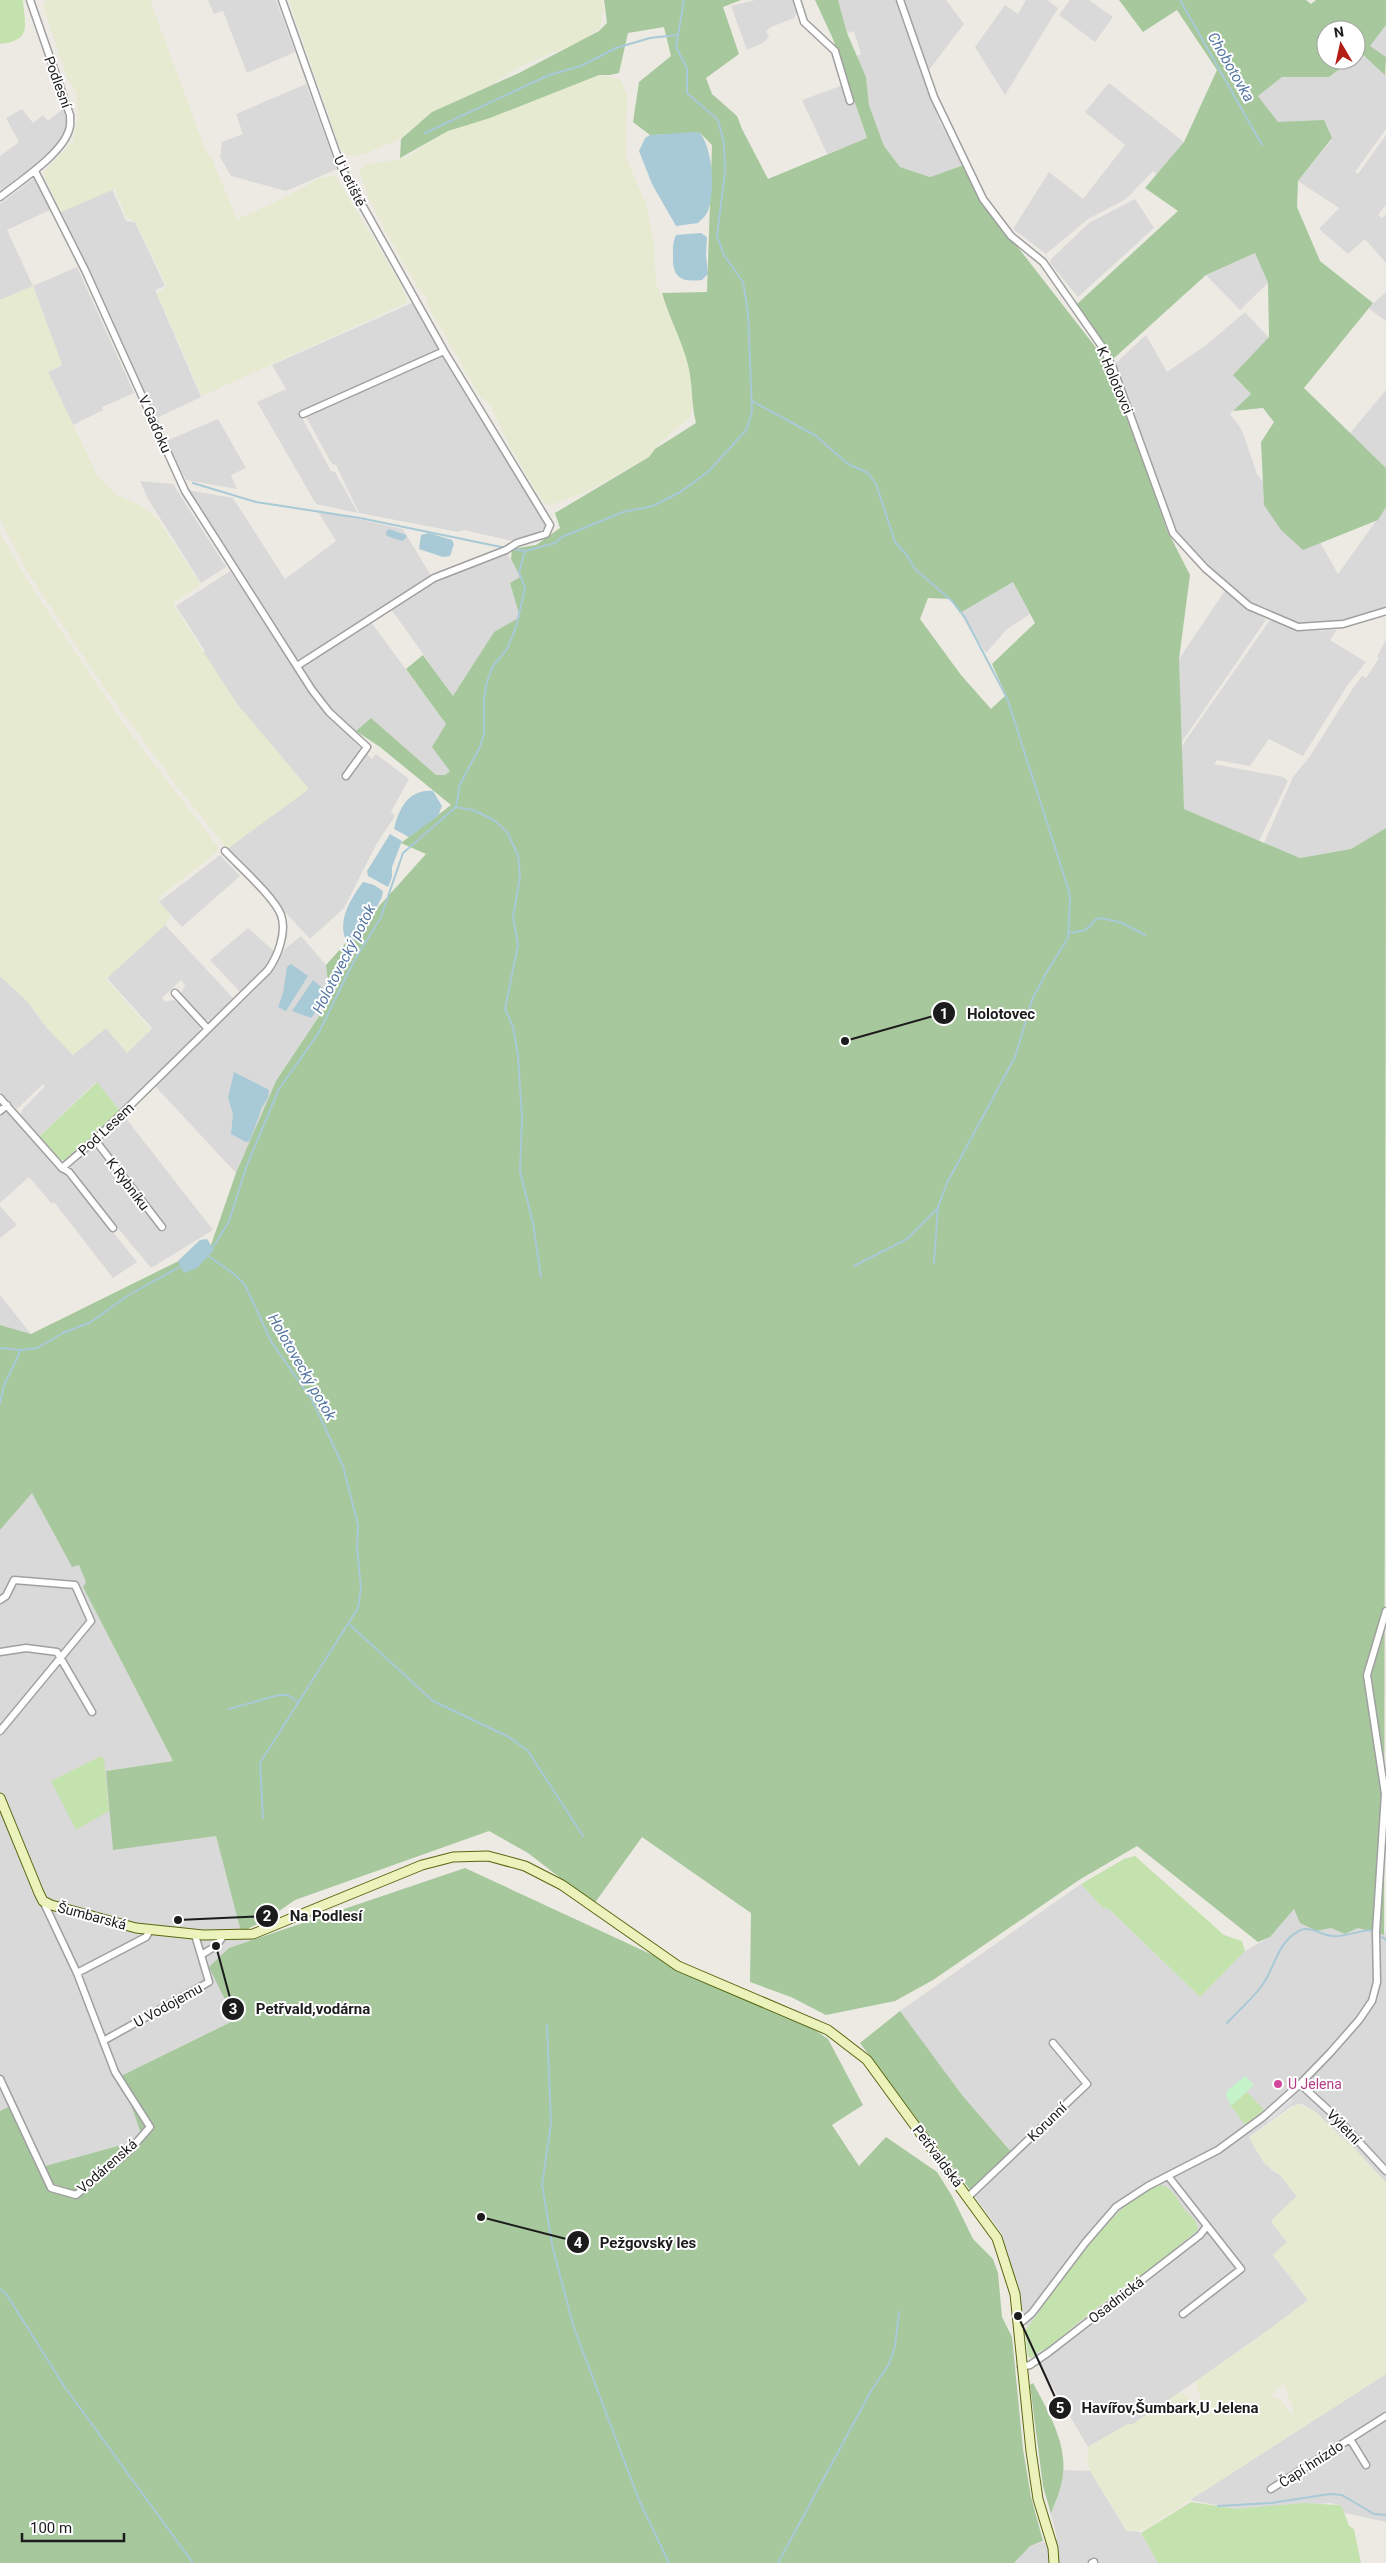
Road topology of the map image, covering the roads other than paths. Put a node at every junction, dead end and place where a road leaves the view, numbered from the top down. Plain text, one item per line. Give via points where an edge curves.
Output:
1 (30, 0) edge
2 (282, 0) edge
3 (797, 0) edge
4 (900, 0) edge
5 (850, 101) dead end
6 (35, 171) junction
7 (0, 197) edge
8 (444, 351) junction
9 (302, 414) dead end
10 (1386, 610) edge
11 (297, 666) junction
12 (346, 776) dead end
13 (225, 851) dead end
14 (175, 993) dead end
15 (208, 1029) junction
16 (0, 1098) edge
17 (7, 1105) junction
18 (0, 1111) edge
19 (95, 1140) junction
20 (62, 1168) junction
21 (162, 1227) dead end
22 (113, 1228) dead end
23 (0, 1600) edge
24 (1386, 1610) edge
25 (0, 1652) edge
26 (61, 1658) junction
27 (92, 1712) dead end
28 (0, 1732) edge
29 (0, 1798) edge
30 (1383, 1895) edge
31 (43, 1901) junction
32 (150, 1930) junction
33 (253, 1934) joint
34 (195, 1935) junction
35 (224, 1935) junction
36 (201, 1955) junction
37 (77, 1973) junction
38 (103, 2041) junction
39 (1053, 2043) dead end
40 (0, 2079) edge
41 (1300, 2084) junction
42 (1386, 2171) edge
43 (1168, 2176) junction
44 (968, 2197) junction
45 (1207, 2226) junction
46 (1183, 2314) dead end
47 (1018, 2325) junction
48 (1022, 2367) junction
49 (1386, 2416) edge
50 (1350, 2439) junction
51 (1366, 2465) dead end
52 (1271, 2489) dead end
53 (1054, 2563) edge

1 - 6 street, Podlesní via 70,115 70,130 62,143
2 - 8 street, U Letiště via 342,169
3 - 5 street via 804,22 835,51
4 - 10 street, K Holotovci via 934,97 983,199 1011,236 1043,262 1103,348 1173,533 1241,600 1268,616 1298,627 1343,624
6 - 7 street, Podlesní
6 - 11 street, V Gaďoku via 85,270 185,491
8 - 9 street
8 - 11 street, U Letiště via 550,525 546,534 434,578
11 - 12 street, V Gaďoku via 329,712 367,747
13 - 15 street, Pod Lesem via 281,915 282,936 268,970
14 - 15 street
15 - 19 street, Pod Lesem
16 - 17 street
17 - 18 street
17 - 20 street
19 - 20 street, Pod Lesem
19 - 21 street, K Rybníku
20 - 22 street via 80,1185
23 - 26 street via 6,1596 14,1580 75,1585 91,1621
24 - 30 street via 1367,1675 1386,1794
25 - 26 street via 26,1648 58,1652
26 - 27 street
26 - 28 street
29 - 31 street, Šumbarská
30 - 41 street via 1376,1932 1377,1982 1372,2001
31 - 32 street, Šumbarská
31 - 37 street, Vodárenská
32 - 34 street, Šumbarská
32 - 37 street via 146,1937
33 - 35 street, Šumbarská
33 - 44 street, Petřvaldská via 422,1865 453,1857 488,1856 525,1866 562,1885 678,1966 828,2030 846,2043 866,2060
34 - 35 street, Šumbarská
34 - 36 street, U Vodojemu
35 - 36 street via 216,1946
36 - 38 street, U Vodojemu via 209,1982
37 - 38 street, Vodárenská
38 - 40 street, Vodárenská via 115,2072 150,2127 129,2151 76,2195 51,2188
39 - 44 street, Korunní via 1087,2084
41 - 42 street, Výletní
41 - 43 street via 1263,2117 1218,2150
43 - 45 street
43 - 47 street via 1116,2207 1085,2242 1032,2313
44 - 47 street, Petřvaldská via 997,2238 1015,2294
45 - 46 street via 1241,2269
45 - 48 street, Osadnická via 1200,2235 1049,2352
47 - 48 street, Petřvaldská
48 - 53 street, Petřvaldská via 1038,2499 1053,2548
49 - 50 street, Čapí hnízdo
50 - 51 street, Čapí hnízdo
50 - 52 street, Čapí hnízdo

